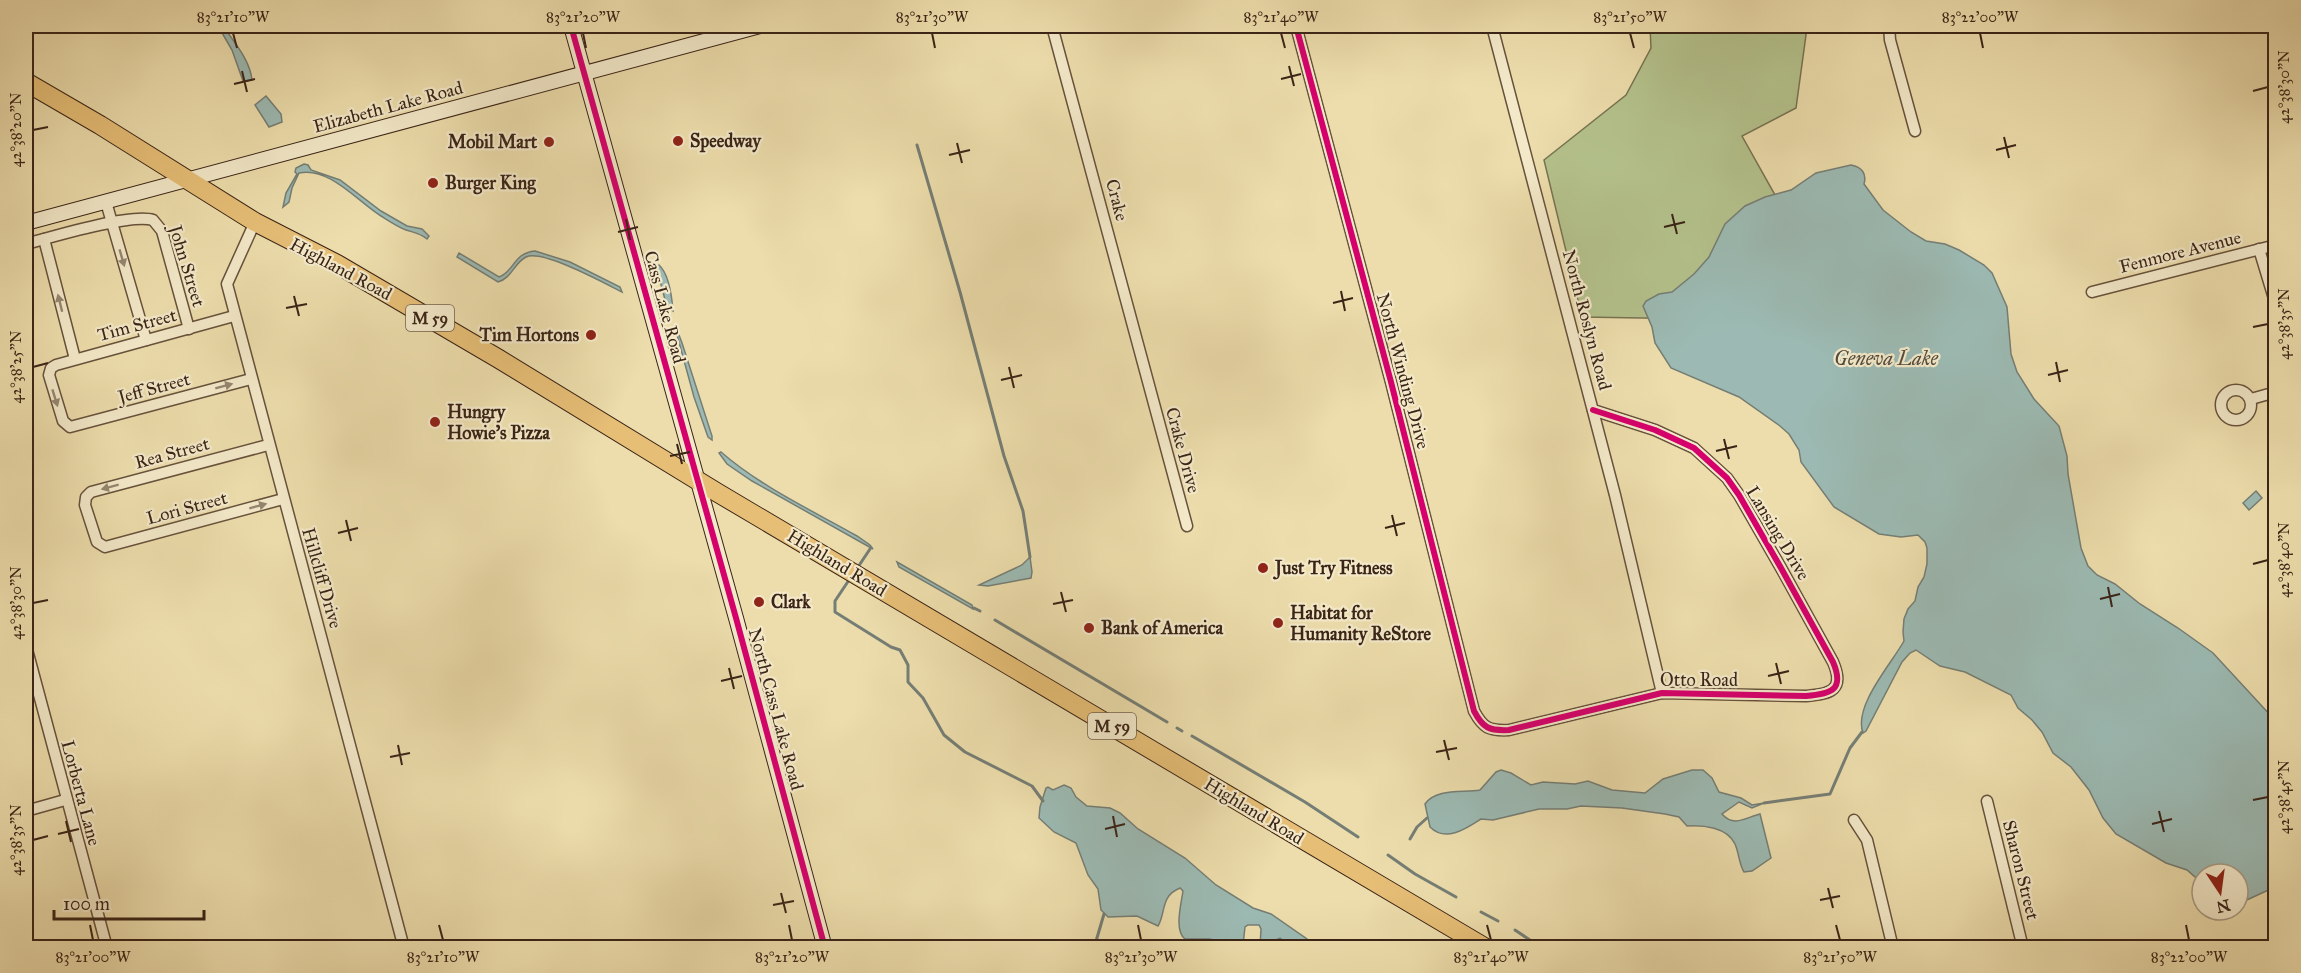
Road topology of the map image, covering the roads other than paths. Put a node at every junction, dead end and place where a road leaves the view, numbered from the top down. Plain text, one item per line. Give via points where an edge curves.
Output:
1 (571, 26) edge
2 (760, 26) edge
3 (1052, 26) edge
4 (1296, 26) edge
5 (1492, 26) edge
6 (1889, 26) edge
7 (716, 32) edge
8 (584, 74) junction
9 (26, 82) edge
10 (1915, 131) dead end
11 (186, 180) junction
12 (106, 202) junction
13 (255, 222) junction
14 (26, 223) edge
15 (112, 223) junction
16 (44, 239) junction
17 (26, 240) edge
18 (2275, 248) edge
19 (2259, 249) junction
20 (2273, 287) edge
21 (2092, 292) dead end
22 (2276, 305) edge
23 (234, 316) junction
24 (189, 328) junction
25 (146, 340) junction
26 (75, 360) junction
27 (251, 379) junction
28 (1148, 383) joint
29 (2276, 392) edge
30 (2251, 399) dead end
31 (1593, 410) junction
32 (66, 425) joint
33 (268, 445) junction
34 (697, 480) junction
35 (283, 499) junction
36 (1187, 526) dead end
37 (100, 546) joint
38 (26, 646) edge
39 (1839, 675) joint
40 (1662, 693) junction
41 (1481, 724) joint
42 (65, 800) junction
43 (1987, 801) dead end
44 (26, 811) edge
45 (1854, 820) dead end
46 (106, 948) edge
47 (404, 948) edge
48 (825, 948) edge
49 (1486, 948) edge
50 (1893, 948) edge
51 (2023, 948) edge

1 - 8 street, Cass Lake Road
2 - 7 street, Elizabeth Lake Road
3 - 28 street, Crake
4 - 41 street, North Winding Drive via 1474,711
5 - 31 street, North Roslyn Road
6 - 10 street
7 - 8 street, Elizabeth Lake Road
8 - 11 street, Elizabeth Lake Road
8 - 34 street, Cass Lake Road
9 - 11 highway, M 59
11 - 12 street, Elizabeth Lake Road
11 - 13 highway, Highland Road / M 59
12 - 14 street, Elizabeth Lake Road
12 - 15 street
13 - 23 street, Hillcliff Drive via 227,284
13 - 34 highway, Highland Road / M 59 via 343,267
15 - 16 street, John Street
15 - 24 street, John Street via 145,218 159,225
15 -> 25 street
16 - 17 street, John Street
26 -> 16 street
18 - 19 street, Fenmore Avenue
19 - 20 street
19 - 21 street, Fenmore Avenue
20 - 22 street
23 - 24 street, Tim Street
23 - 27 street, Hillcliff Drive
24 - 25 street, Tim Street
25 - 26 street, Tim Street
26 -> 32 street, Tim Street via 56,364 49,375
32 -> 27 street, Jeff Street via 72,427
27 - 33 street, Hillcliff Drive
28 - 36 street, Crake Drive
29 - 30 street
31 - 39 street, Lansing Drive via 1655,430 1694,448 1727,478 1793,588
31 - 40 street, North Roslyn Road
33 - 35 street, Hillcliff Drive
33 -> 37 street, Rea Street via 91,492 85,503
34 - 48 street, North Cass Lake Road
34 - 49 highway, Highland Road / M 59
37 -> 35 street, Lori Street
35 - 47 street, Hillcliff Drive
38 - 42 street, Lorberta Lane
39 - 40 street, Otto Road via 1837,686 1822,695
40 - 41 street, Otto Road via 1509,730
42 - 44 street
42 - 46 street, Lorberta Lane
43 - 51 street, Sharon Street
45 - 50 street via 1867,840

